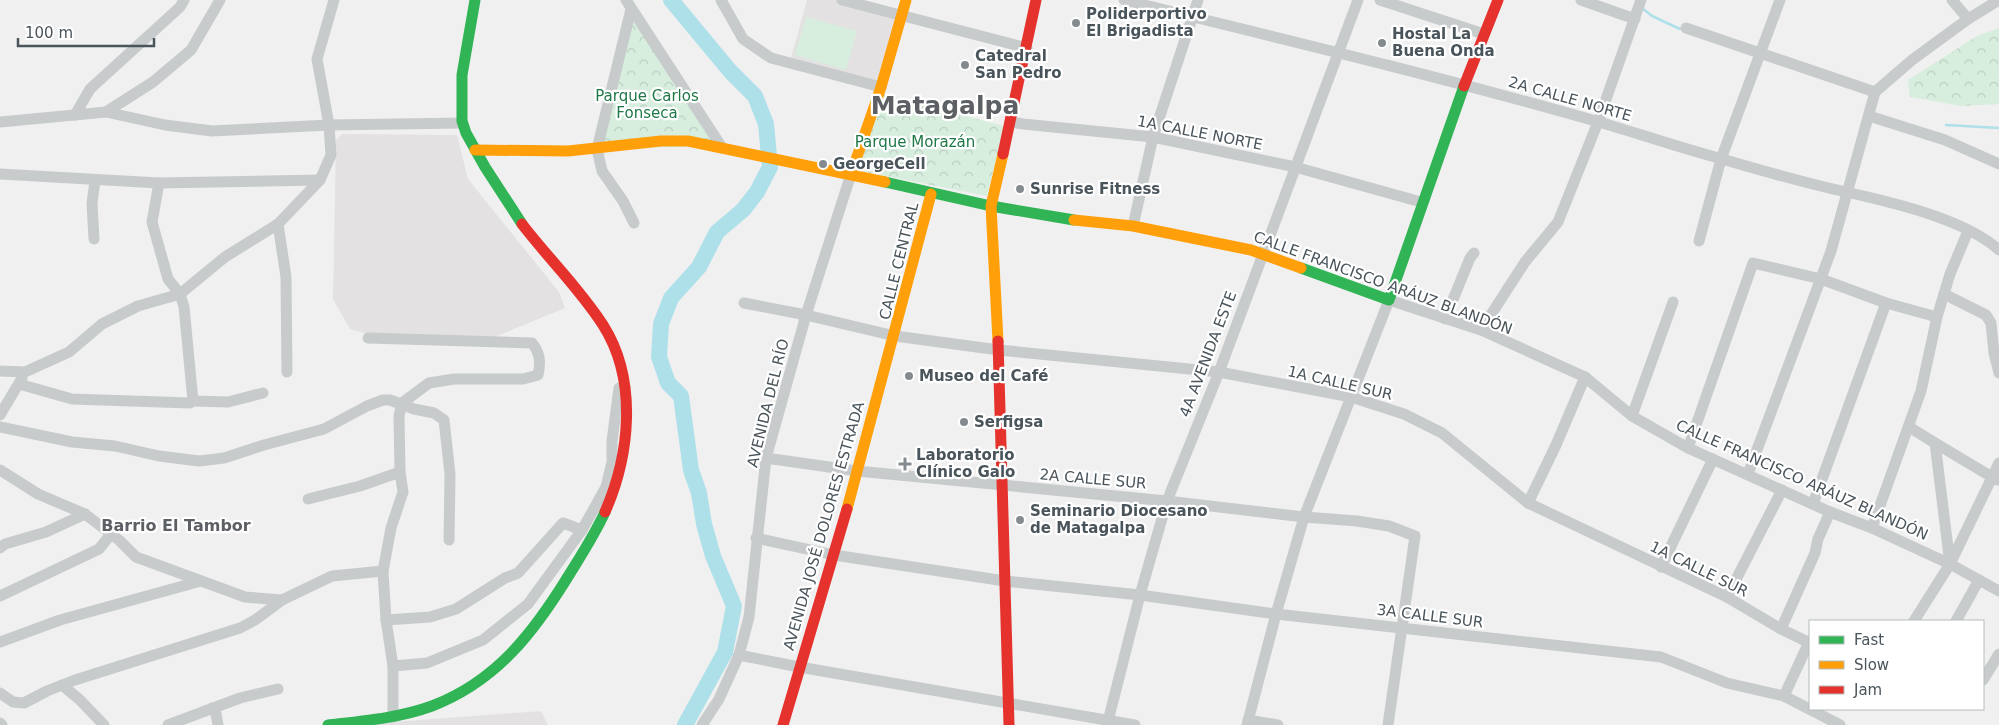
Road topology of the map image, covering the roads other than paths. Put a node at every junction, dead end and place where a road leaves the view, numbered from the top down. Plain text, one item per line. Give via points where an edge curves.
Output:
1 (184, 0) edge
2 (220, 0) edge
3 (334, 0) edge
4 (475, 0) edge
5 (721, 0) edge
6 (842, 0) edge
7 (906, 0) edge
8 (1036, 0) edge
9 (1124, 0) edge
10 (1198, 0) edge
11 (1358, 0) edge
12 (1380, 0) edge
13 (1498, 0) edge
14 (1581, 0) edge
15 (1780, 0) edge
16 (1952, 0) edge
17 (1999, 0) edge
18 (628, 5) edge
19 (1639, 8) edge
20 (902, 15) junction
21 (1193, 17) junction
22 (1968, 20) junction
23 (1686, 28) dead end
24 (1484, 34) junction
25 (1028, 48) junction
26 (1338, 53) junction
27 (1761, 55) junction
28 (1463, 85) junction
29 (881, 87) junction
30 (1875, 92) junction
31 (106, 112) junction
32 (75, 115) junction
33 (1869, 116) junction
34 (0, 122) edge
35 (1011, 122) junction
36 (1598, 122) junction
37 (462, 123) junction
38 (329, 125) junction
39 (1153, 136) junction
40 (721, 146) junction
41 (477, 154) junction
42 (597, 154) junction
43 (1720, 159) junction
44 (1999, 164) edge
45 (1295, 167) junction
46 (851, 174) junction
47 (0, 175) edge
48 (320, 180) junction
49 (96, 181) junction
50 (159, 183) junction
51 (1846, 192) junction
52 (931, 194) junction
53 (1421, 202) junction
54 (990, 206) junction
55 (634, 223) dead end
56 (278, 224) junction
57 (1133, 226) junction
58 (1968, 231) junction
59 (94, 239) dead end
60 (1699, 242) dead end
61 (1999, 250) edge
62 (1474, 253) dead end
63 (1262, 254) junction
64 (1821, 279) junction
65 (180, 294) junction
66 (1944, 294) junction
67 (1389, 300) junction
68 (1673, 302) dead end
69 (744, 303) dead end
70 (1886, 303) junction
71 (806, 315) junction
72 (1937, 316) junction
73 (1445, 319) junction
74 (1481, 330) junction
75 (895, 336) junction
76 (368, 338) dead end
77 (999, 350) junction
78 (0, 371) edge
79 (622, 371) junction
80 (25, 372) junction
81 (287, 372) dead end
82 (1219, 372) junction
83 (1999, 373) edge
84 (1586, 377) junction
85 (19, 384) junction
86 (263, 393) dead end
87 (1351, 398) junction
88 (193, 401) junction
89 (402, 403) junction
90 (0, 415) edge
91 (1632, 416) junction
92 (0, 427) edge
93 (1909, 427) junction
94 (1935, 443) junction
95 (1688, 448) junction
96 (766, 458) junction
97 (1713, 459) junction
98 (1999, 463) edge
99 (0, 470) edge
100 (857, 471) junction
101 (400, 472) junction
102 (1748, 474) junction
103 (1996, 479) edge
104 (1003, 486) junction
105 (1782, 490) junction
106 (308, 499) dead end
107 (1167, 501) junction
108 (1528, 503) junction
109 (1812, 504) junction
110 (1830, 512) junction
111 (85, 514) junction
112 (1304, 517) junction
113 (1872, 528) junction
114 (582, 530) junction
115 (111, 534) junction
116 (756, 538) junction
117 (449, 540) dead end
118 (0, 548) edge
119 (834, 555) junction
120 (1950, 564) junction
121 (1661, 567) junction
122 (383, 571) junction
123 (1979, 580) junction
124 (201, 581) junction
125 (1005, 581) junction
126 (1999, 591) edge
127 (1140, 594) junction
128 (0, 596) edge
129 (1727, 597) junction
130 (282, 600) junction
131 (1276, 614) junction
132 (386, 620) junction
133 (1915, 620) edge
134 (1957, 620) edge
135 (1402, 628) junction
136 (1781, 628) junction
137 (0, 642) edge
138 (1809, 642) edge
139 (1809, 645) edge
140 (1999, 654) edge
141 (739, 655) junction
142 (393, 666) junction
143 (799, 667) junction
144 (1984, 678) edge
145 (62, 685) junction
146 (278, 689) dead end
147 (0, 693) edge
148 (1784, 696) junction
149 (1009, 703) junction
150 (212, 708) junction
151 (1809, 709) edge
152 (1811, 710) edge
153 (393, 717) junction
154 (1107, 723) edge
155 (1247, 723) edge
156 (104, 725) edge
157 (168, 725) edge
158 (218, 725) edge
159 (328, 725) edge
160 (702, 725) edge
161 (783, 725) edge
162 (1010, 725) edge
163 (1134, 725) edge
164 (1278, 725) edge
165 (1388, 725) edge
166 (1840, 725) edge

1 - 32 street via 90,89
2 - 31 street via 192,50 153,82
3 - 38 street via 317,59
4 - 37 street via 462,67
5 - 29 street via 743,39 771,58
6 - 20 street
7 - 20 street
8 - 25 street
9 - 21 street, 2A CALLE NORTE
10 - 21 street
11 - 26 street, 4A AVENIDA ESTE
12 - 24 street
13 - 24 street
14 - 19 street
15 - 27 street
16 - 22 street
17 - 22 street
18 - 40 street
18 - 42 street
19 - 36 street
20 - 25 street
20 - 29 street
21 - 26 street, 2A CALLE NORTE
21 - 39 street
22 - 30 street via 1912,60
23 - 27 street
24 - 28 street
25 - 35 street
26 - 28 street, 2A CALLE NORTE
26 - 45 street, 4A AVENIDA ESTE
27 - 30 street
27 - 43 street
28 - 36 street, 2A CALLE NORTE
28 - 53 street
29 - 46 street
30 - 33 street
31 - 32 street
31 - 38 street via 212,132
32 - 34 street
33 - 44 street via 1945,140
33 - 51 street
35 - 39 street, 1A CALLE NORTE
35 - 54 street
36 - 43 street, 2A CALLE NORTE
36 - 74 street via 1558,222 1525,262
37 - 38 street
37 - 41 street
38 - 48 street via 331,155
39 - 45 street, 1A CALLE NORTE
39 - 57 street
40 - 42 street
40 - 46 street, CALLE FRANCISCO ARÁUZ BLANDÓN
41 - 42 street via 500,149
41 - 79 street via 498,190 587,302 614,344
42 - 55 street via 602,171 623,200
43 - 51 street, 2A CALLE NORTE
43 - 60 street
45 - 53 street, 1A CALLE NORTE
45 - 63 street, 4A AVENIDA ESTE
46 - 52 street, CALLE FRANCISCO ARÁUZ BLANDÓN
46 - 71 street, AVENIDA DEL RÍO
47 - 49 street
48 - 50 street
48 - 56 street
49 - 50 street
49 - 59 street via 92,203
50 - 65 street via 152,222 168,279
51 - 58 street, 2A CALLE NORTE via 1936,217
51 - 64 street
52 - 54 street, CALLE FRANCISCO ARÁUZ BLANDÓN
52 - 75 street, CALLE CENTRAL
53 - 67 street
54 - 57 street, CALLE FRANCISCO ARÁUZ BLANDÓN
54 - 77 street
56 - 65 street via 225,257
56 - 81 street via 286,277
57 - 63 street, CALLE FRANCISCO ARÁUZ BLANDÓN
58 - 61 street, 2A CALLE NORTE
58 - 66 street
62 - 73 street
63 - 67 street, CALLE FRANCISCO ARÁUZ BLANDÓN
63 - 82 street, 4A AVENIDA ESTE
64 - 70 street
64 - 95 street via 1753,263
64 - 102 street
65 - 80 street via 138,306 102,324 69,352
65 - 88 street
66 - 72 street
66 - 83 street via 1986,315 1991,323
67 - 73 street, CALLE FRANCISCO ARÁUZ BLANDÓN
67 - 87 street
68 - 91 street
69 - 71 street, 1A CALLE SUR
70 - 72 street
70 - 109 street
71 - 75 street, 1A CALLE SUR
71 - 96 street, AVENIDA DEL RÍO
72 - 93 street via 1921,391
73 - 74 street, CALLE FRANCISCO ARÁUZ BLANDÓN
74 - 84 street, CALLE FRANCISCO ARÁUZ BLANDÓN
75 - 77 street, 1A CALLE SUR
75 - 100 street, AVENIDA JOSÉ DOLORES ESTRADA
76 - 89 street via 532,343 538,350 541,363 538,375 522,379 454,379 429,383
77 - 82 street, 1A CALLE SUR
77 - 104 street
78 - 80 street
79 - 114 street via 612,462 606,487
79 - 153 street via 626,427 618,479 600,524 546,613 505,661 462,691 423,710
80 - 85 street
82 - 87 street, 1A CALLE SUR
82 - 107 street, 4A AVENIDA ESTE
84 - 91 street, CALLE FRANCISCO ARÁUZ BLANDÓN
84 - 108 street
85 - 88 street via 72,399
85 - 90 street
86 - 88 street via 228,402
87 - 108 street, 1A CALLE SUR via 1404,414 1442,433
87 - 112 street
89 - 92 street via 383,400 324,429 224,458 199,461 72,442
89 - 101 street via 399,416
89 - 117 street via 434,413 444,420 450,474
91 - 95 street, CALLE FRANCISCO ARÁUZ BLANDÓN
93 - 94 street
93 - 113 street
94 - 103 street
94 - 120 street
95 - 97 street, CALLE FRANCISCO ARÁUZ BLANDÓN
96 - 100 street, 2A CALLE SUR
96 - 116 street, AVENIDA DEL RÍO
97 - 102 street, CALLE FRANCISCO ARÁUZ BLANDÓN
97 - 121 street
98 - 103 street
99 - 111 street via 38,494
100 - 104 street, 2A CALLE SUR
100 - 119 street, AVENIDA JOSÉ DOLORES ESTRADA
101 - 106 street
101 - 122 street via 403,492 391,528
102 - 105 street, CALLE FRANCISCO ARÁUZ BLANDÓN
103 - 120 street
104 - 107 street, 2A CALLE SUR
104 - 125 street
105 - 109 street, CALLE FRANCISCO ARÁUZ BLANDÓN
105 - 129 street
107 - 112 street, 2A CALLE SUR
107 - 127 street, 4A AVENIDA ESTE
108 - 121 street, 1A CALLE SUR
109 - 110 street, CALLE FRANCISCO ARÁUZ BLANDÓN
110 - 113 street, CALLE FRANCISCO ARÁUZ BLANDÓN
110 - 136 street
111 - 115 street
111 - 118 street
112 - 131 street
112 - 135 street, 2A CALLE SUR via 1389,526 1415,536
113 - 120 street, CALLE FRANCISCO ARÁUZ BLANDÓN
114 - 132 street via 563,523 518,573 456,609 430,618
114 - 142 street via 528,604 484,640 427,663
115 - 124 street via 136,557
115 - 128 street via 98,549
116 - 119 street, 3A CALLE SUR
116 - 141 street, AVENIDA DEL RÍO via 748,617
119 - 125 street, 3A CALLE SUR
119 - 143 street, AVENIDA JOSÉ DOLORES ESTRADA
120 - 123 street, CALLE FRANCISCO ARÁUZ BLANDÓN
120 - 133 street
121 - 129 street, 1A CALLE SUR
122 - 130 street via 332,576
122 - 132 street
123 - 126 street, CALLE FRANCISCO ARÁUZ BLANDÓN
123 - 134 street
124 - 130 street via 245,597
124 - 137 street via 60,620
125 - 127 street, 3A CALLE SUR
125 - 149 street
127 - 131 street, 3A CALLE SUR
127 - 154 street, 4A AVENIDA ESTE
129 - 136 street, 1A CALLE SUR
130 - 145 street via 240,628
131 - 135 street, 3A CALLE SUR
131 - 155 street
132 - 142 street
135 - 148 street, 3A CALLE SUR via 1661,658 1727,683
135 - 165 street
136 - 138 street, 1A CALLE SUR
139 - 148 street
140 - 144 street
141 - 143 street
141 - 160 street, AVENIDA DEL RÍO via 719,699
142 - 153 street
143 - 149 street
143 - 161 street, AVENIDA JOSÉ DOLORES ESTRADA
145 - 147 street via 24,703 13,702
145 - 156 street
146 - 150 street
148 - 151 street, 3A CALLE SUR
149 - 154 street
149 - 162 street
150 - 157 street
150 - 158 street
152 - 166 street, 3A CALLE SUR
153 - 159 street
154 - 163 street
155 - 164 street

